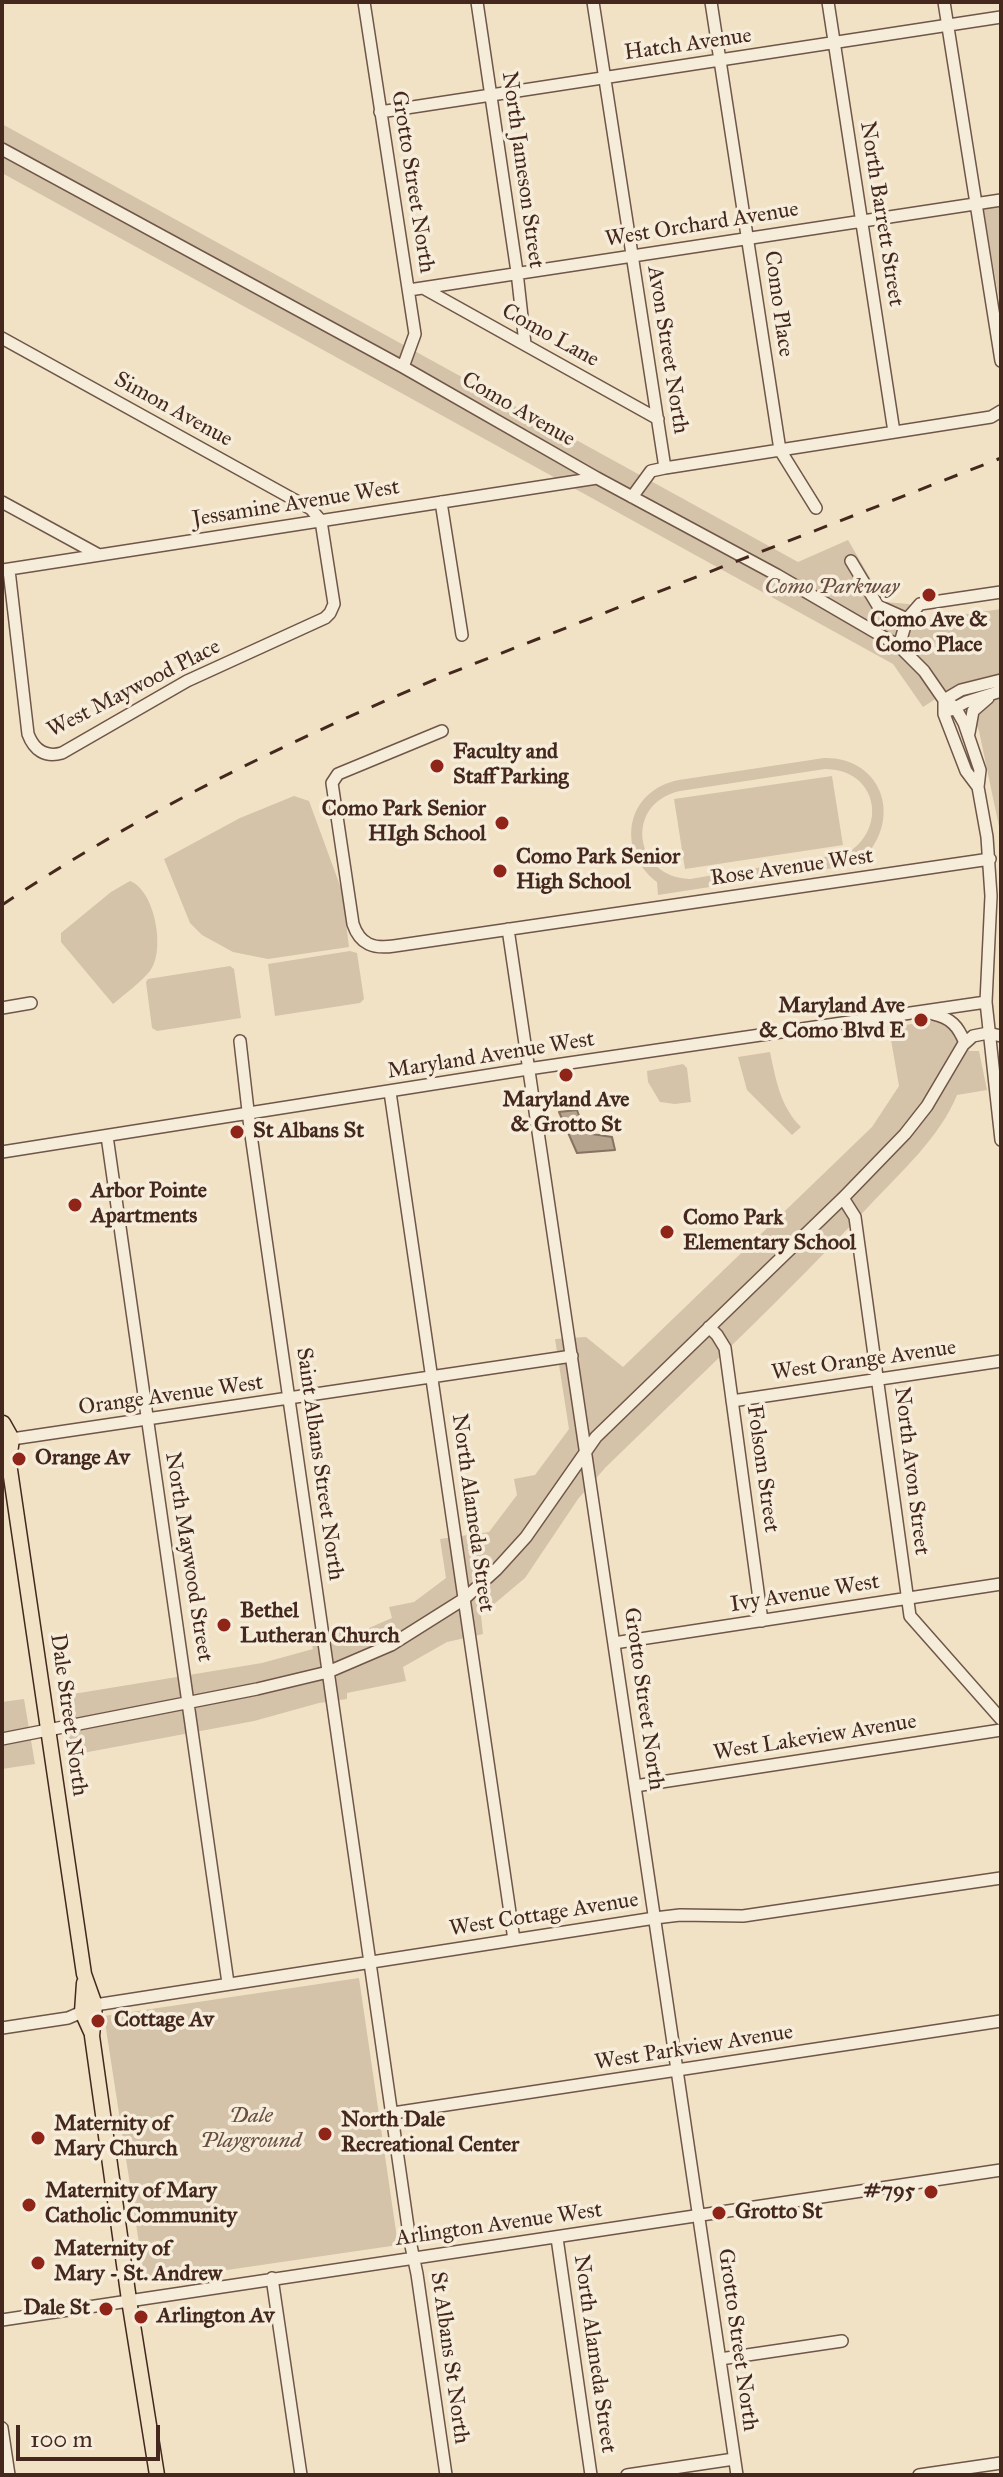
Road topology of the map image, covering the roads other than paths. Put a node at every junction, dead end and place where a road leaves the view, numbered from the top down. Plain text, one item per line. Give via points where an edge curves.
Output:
1 (364, 2) edge
2 (477, 2) edge
3 (593, 2) edge
4 (711, 2) edge
5 (828, 2) edge
6 (944, 2) edge
7 (1001, 17) edge
8 (948, 25) junction
9 (835, 43) junction
10 (719, 60) junction
11 (605, 77) junction
12 (490, 94) junction
13 (380, 112) junction
14 (2, 149) edge
15 (1001, 200) edge
16 (976, 204) junction
17 (862, 221) junction
18 (748, 238) junction
19 (633, 256) junction
20 (517, 272) junction
21 (423, 288) junction
22 (409, 290) junction
23 (2, 338) edge
24 (525, 344) junction
25 (1001, 361) edge
26 (403, 367) junction
27 (1001, 411) edge
28 (658, 419) junction
29 (894, 432) junction
30 (780, 450) junction
31 (665, 468) junction
32 (597, 478) junction
33 (632, 497) junction
34 (2, 502) edge
35 (441, 502) junction
36 (816, 508) dead end
37 (321, 521) junction
38 (99, 555) junction
39 (851, 561) dead end
40 (6, 570) edge
41 (1001, 592) edge
42 (907, 619) junction
43 (462, 635) dead end
44 (899, 646) junction
45 (1001, 680) edge
46 (998, 692) edge
47 (944, 700) junction
48 (955, 707) junction
49 (944, 714) junction
50 (442, 731) dead end
51 (969, 738) junction
52 (978, 787) junction
53 (990, 859) junction
54 (508, 929) junction
55 (986, 1002) junction
56 (31, 1003) dead end
57 (2, 1008) edge
58 (924, 1012) junction
59 (988, 1033) junction
60 (1001, 1036) edge
61 (240, 1041) dead end
62 (965, 1043) junction
63 (528, 1069) junction
64 (390, 1092) junction
65 (248, 1114) junction
66 (1000, 1122) edge
67 (107, 1136) junction
68 (1001, 1140) edge
69 (2, 1152) edge
70 (843, 1198) junction
71 (709, 1327) junction
72 (572, 1356) junction
73 (1001, 1361) edge
74 (432, 1377) junction
75 (879, 1379) junction
76 (290, 1398) junction
77 (732, 1401) junction
78 (147, 1419) junction
79 (4, 1431) edge
80 (586, 1450) junction
81 (1001, 1584) edge
82 (908, 1598) junction
83 (464, 1599) junction
84 (762, 1621) junction
85 (614, 1643) junction
86 (328, 1672) junction
87 (189, 1702) junction
88 (1001, 1719) edge
89 (48, 1730) junction
90 (1001, 1730) edge
91 (2, 1739) edge
92 (635, 1786) junction
93 (1001, 1878) edge
94 (655, 1918) junction
95 (514, 1940) junction
96 (370, 1963) junction
97 (228, 1983) junction
98 (89, 2008) junction
99 (1001, 2021) edge
100 (2, 2028) edge
101 (678, 2070) junction
102 (393, 2113) junction
103 (1001, 2170) edge
104 (698, 2215) junction
105 (557, 2238) junction
106 (413, 2257) junction
107 (272, 2278) junction
108 (129, 2300) junction
109 (2, 2320) edge
110 (842, 2341) dead end
111 (720, 2359) junction
112 (2, 2428) edge
113 (734, 2459) junction
114 (1001, 2463) edge
115 (984, 2470) edge
116 (9, 2475) edge
117 (157, 2475) edge
118 (301, 2475) edge
119 (446, 2475) edge
120 (591, 2475) edge
121 (627, 2475) edge
122 (737, 2475) edge
123 (919, 2475) edge

1 - 13 street, Grotto Street North
2 - 12 street, North Jameson Street
3 - 11 street, Avon Street North
4 - 10 street, Como Place
5 - 9 street, North Barrett Street
6 - 8 street
7 - 8 street, Hatch Avenue
8 - 9 street, Hatch Avenue
8 - 16 street
9 - 10 street, Hatch Avenue
9 - 17 street, North Barrett Street
10 - 11 street, Hatch Avenue
10 - 18 street, Como Place
11 - 12 street, Hatch Avenue
11 - 19 street, Avon Street North
12 - 13 street, Hatch Avenue
12 - 20 street, North Jameson Street
13 - 22 street, Grotto Street North
14 - 26 street, Como Avenue
15 - 16 street, West Orchard Avenue
16 - 17 street, West Orchard Avenue
16 - 25 street
17 - 18 street, West Orchard Avenue
17 - 29 street, North Barrett Street
18 - 19 street, West Orchard Avenue
18 - 30 street, Como Place
19 - 20 street, West Orchard Avenue
19 - 28 street, Avon Street North
20 - 21 street, West Orchard Avenue
20 - 24 street, North Jameson Street
21 - 22 street, West Orchard Avenue
21 - 24 street, Como Lane
22 - 26 street, Grotto Street North via 415,334
23 - 37 street, Simon Avenue via 311,509
24 - 28 street, Como Lane
26 - 32 street, Como Avenue
27 - 29 street
28 - 31 street, Avon Street North
29 - 30 street
30 - 31 street
30 - 36 street, Como Place
31 - 33 street via 651,471
32 - 33 street, Como Avenue
32 - 35 street, Jessamine Avenue West
33 - 44 street, Como Avenue
34 - 38 street
35 - 37 street, Jessamine Avenue West
35 - 43 street
37 - 38 street, Jessamine Avenue West
37 - 40 street, West Maywood Place via 334,604 327,616 187,681 56,755 36,749 29,737
38 - 40 street, Jessamine Avenue West
39 - 42 street via 878,606
41 - 42 street via 920,604
42 - 44 street
44 - 47 street, Como Avenue
45 - 47 street
46 - 48 street
46 - 51 street via 973,711
47 - 48 street
47 - 49 street
48 - 49 street
48 - 51 street
49 - 52 street via 966,771
50 - 54 street, Rose Avenue West via 338,774 332,783 356,935 373,947
51 - 52 street via 980,770
52 - 53 street
53 - 54 street, Rose Avenue West
53 - 55 street
54 - 63 street, Grotto Street North
55 - 58 street, Maryland Avenue West
55 - 59 street
56 - 57 street
58 - 62 street via 952,1021
58 - 63 street, Maryland Avenue West
59 - 60 street
59 - 62 street
59 - 66 street
61 - 65 street
62 - 70 street via 927,1106
63 - 64 street, Maryland Avenue West
63 - 72 street, Grotto Street North
64 - 65 street, Maryland Avenue West
64 - 74 street, North Alameda Street
65 - 67 street, Maryland Avenue West
65 - 76 street, Saint Albans Street North
66 - 68 street
67 - 69 street, Maryland Avenue West
67 - 78 street, North Maywood Street
70 - 71 street
70 - 75 street, North Avon Street via 855,1217
71 - 77 street, Folsom Street via 725,1348
71 - 80 street
72 - 74 street, Orange Avenue West
72 - 80 street, Grotto Street North
73 - 75 street, West Orange Avenue
74 - 76 street, Orange Avenue West
74 - 83 street, North Alameda Street
75 - 77 street, West Orange Avenue
75 - 82 street, North Avon Street
76 - 78 street, Orange Avenue West
76 - 86 street, Saint Albans Street North
77 - 84 street, Folsom Street
78 - 79 street, Orange Avenue West
78 - 87 street, North Maywood Street
79 - 89 main road, Dale Street North
80 - 83 street via 526,1537
80 - 85 street, Grotto Street North
81 - 82 street, Ivy Avenue West
82 - 84 street, Ivy Avenue West
82 - 88 street, North Avon Street via 910,1616
83 - 86 street via 391,1645
83 - 95 street, North Alameda Street
84 - 85 street, Ivy Avenue West
85 - 92 street, Grotto Street North
86 - 87 street
86 - 96 street, Saint Albans Street North
87 - 89 street
87 - 97 street, North Maywood Street
89 - 91 street
89 - 98 main road, Dale Street North
90 - 92 street, West Lakeview Avenue
92 - 94 street, Grotto Street North
93 - 94 street, West Cottage Avenue via 743,1916
94 - 95 street, West Cottage Avenue
94 - 101 street, Grotto Street North
95 - 96 street, West Cottage Avenue
96 - 97 street, West Cottage Avenue
96 - 102 street, St Albans St North
97 - 98 street, West Cottage Avenue
98 - 100 street, West Cottage Avenue via 68,2018
98 - 108 main road, Dale Street North
99 - 101 street, West Parkview Avenue
101 - 102 street, West Parkview Avenue
101 - 104 street, Grotto Street North
102 - 106 street, St Albans St North
103 - 104 street, Arlington Avenue West
104 - 105 street, Arlington Avenue West
104 - 111 street, Grotto Street North
105 - 106 street, Arlington Avenue West
105 - 120 street, North Alameda Street
106 - 107 street, Arlington Avenue West
106 - 119 street, St Albans St North
107 - 108 street, Arlington Avenue West
107 - 118 street
108 - 109 street, Arlington Avenue West
108 - 117 main road, Dale Street North
110 - 111 street
111 - 113 street, Grotto Street North
112 - 116 street
113 - 121 street
113 - 122 street, Grotto Street North
114 - 115 street
115 - 123 street

